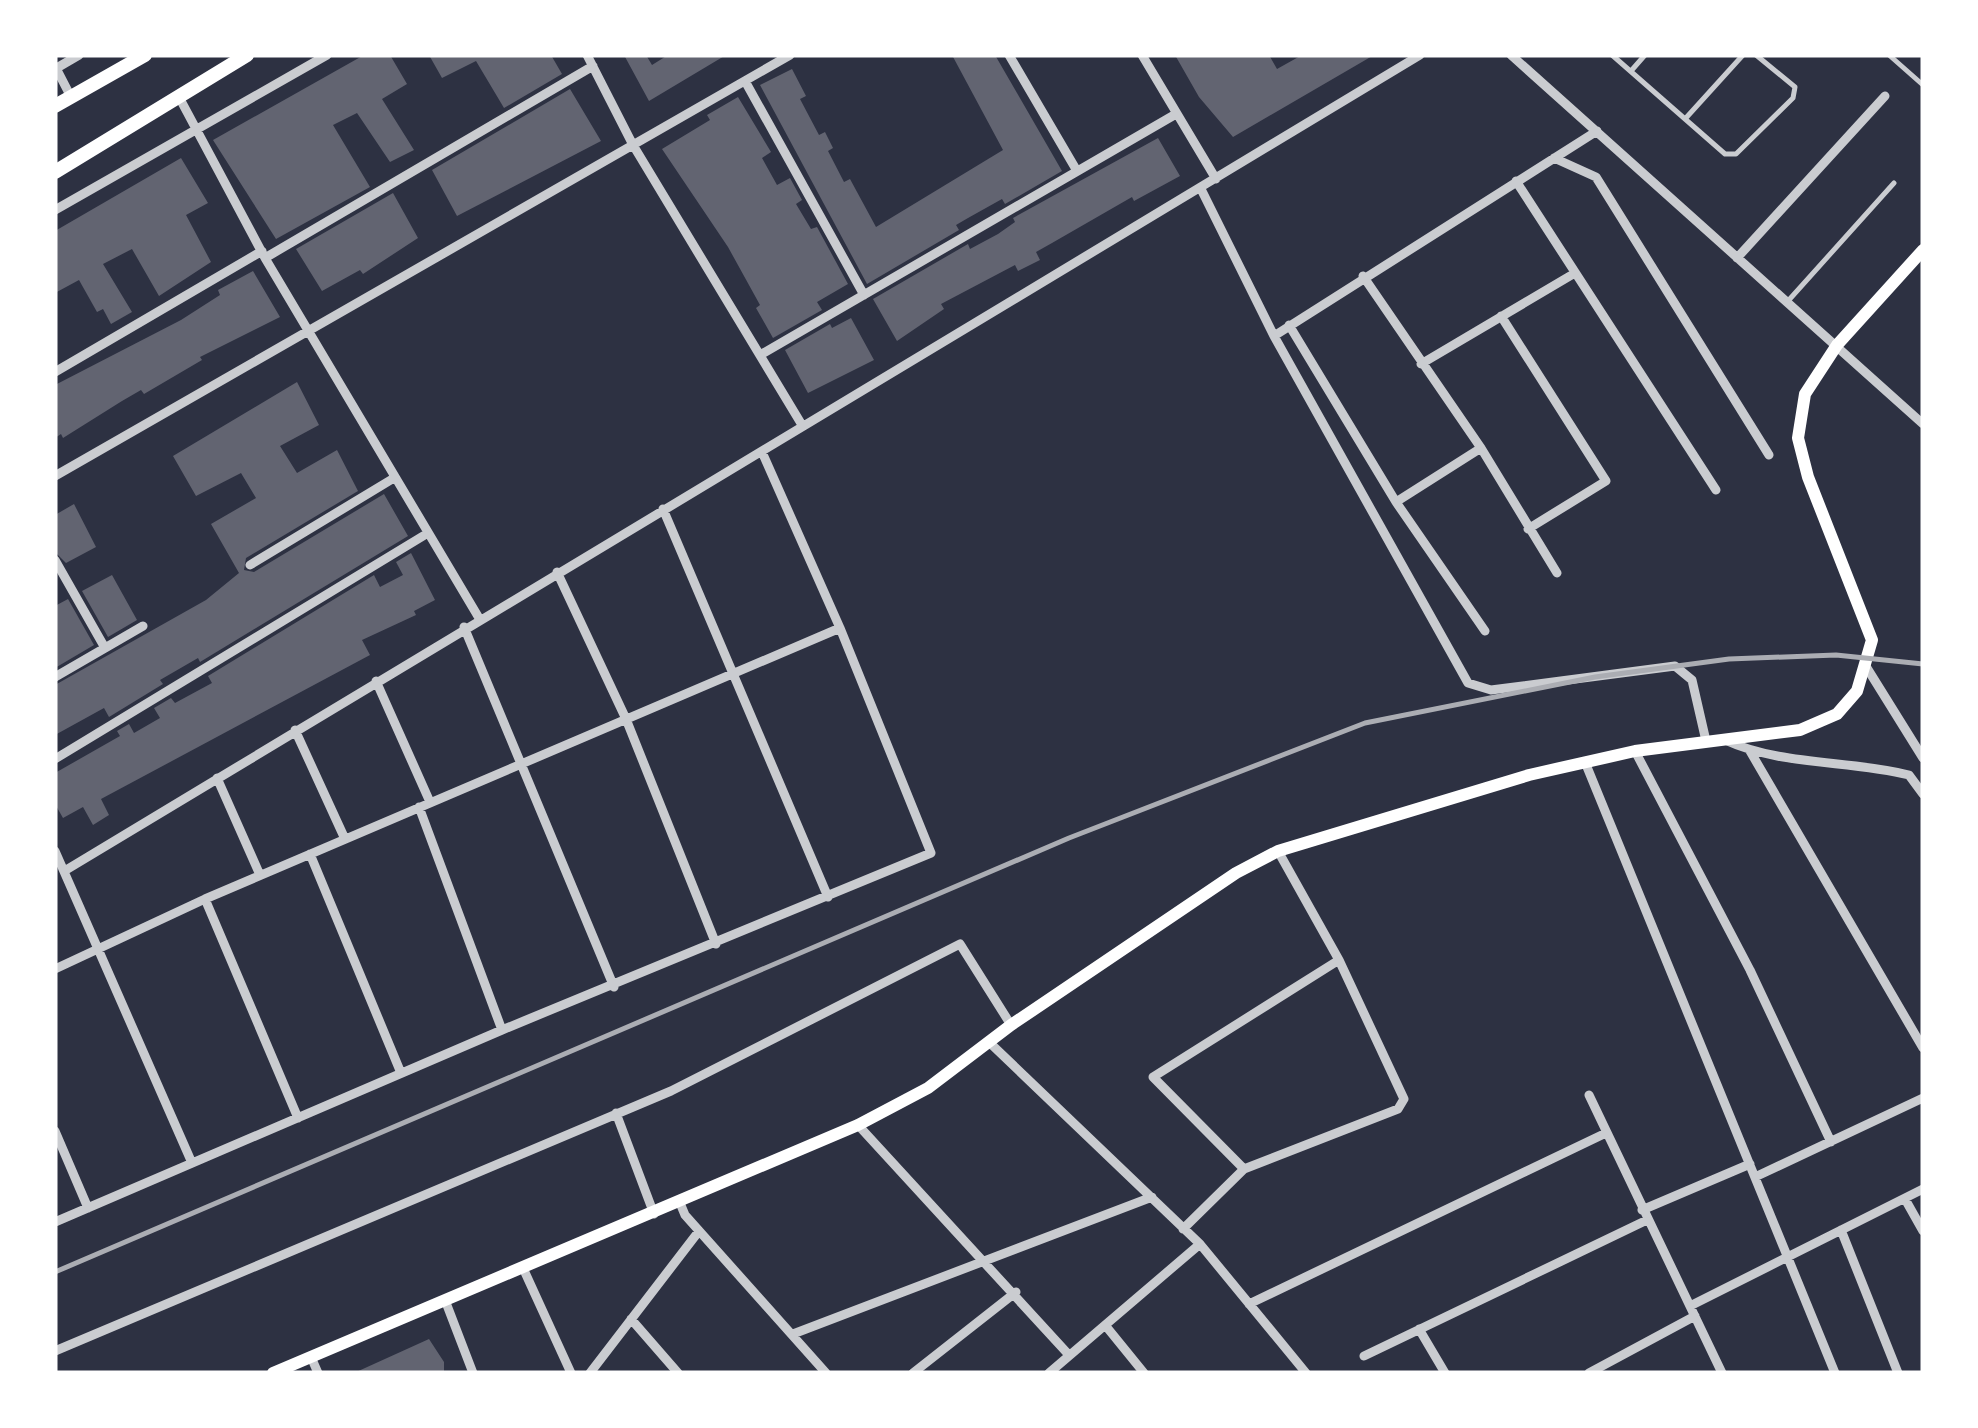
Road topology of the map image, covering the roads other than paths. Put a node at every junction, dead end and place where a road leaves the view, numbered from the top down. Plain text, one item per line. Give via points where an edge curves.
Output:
1 (79, 55) edge
2 (144, 55) edge
3 (247, 55) edge
4 (326, 55) edge
5 (587, 55) edge
6 (790, 55) edge
7 (1010, 55) edge
8 (1142, 55) edge
9 (1420, 55) edge
10 (1511, 55) edge
11 (1612, 55) edge
12 (1646, 55) edge
13 (1743, 55) edge
14 (1756, 55) edge
15 (1889, 55) edge
16 (593, 66) junction
17 (56, 68) edge
18 (1632, 72) junction
19 (746, 80) junction
20 (1923, 85) edge
21 (1884, 96) dead end
22 (71, 97) junction
23 (179, 97) junction
24 (55, 106) edge
25 (1176, 114) junction
26 (1685, 119) junction
27 (1597, 131) junction
28 (197, 132) junction
29 (634, 145) junction
30 (1554, 158) junction
31 (1077, 171) junction
32 (55, 172) edge
33 (1216, 179) junction
34 (1516, 181) junction
35 (1894, 183) dead end
36 (1201, 189) junction
37 (55, 210) edge
38 (1923, 250) edge
39 (263, 254) junction
40 (1738, 258) junction
41 (1576, 273) junction
42 (1363, 276) junction
43 (864, 295) junction
44 (1788, 301) junction
45 (1501, 316) junction
46 (1289, 325) junction
47 (308, 332) junction
48 (1274, 336) junction
49 (1838, 345) junction
50 (760, 356) junction
51 (1421, 364) junction
52 (55, 372) edge
53 (1923, 424) edge
54 (802, 425) junction
55 (1481, 448) junction
56 (762, 452) junction
57 (1769, 455) dead end
58 (55, 476) edge
59 (394, 478) junction
60 (1716, 490) dead end
61 (1396, 502) junction
62 (662, 509) junction
63 (1528, 529) junction
64 (428, 533) junction
65 (55, 560) edge
66 (250, 565) dead end
67 (557, 572) junction
68 (1556, 573) dead end
69 (479, 618) junction
70 (143, 626) dead end
71 (464, 627) junction
72 (840, 628) junction
73 (1485, 631) dead end
74 (105, 648) junction
75 (1867, 668) junction
76 (734, 674) junction
77 (55, 677) edge
78 (376, 681) junction
79 (626, 719) junction
80 (294, 730) junction
81 (1723, 738) junction
82 (1706, 741) junction
83 (1635, 751) junction
84 (1750, 751) junction
85 (55, 758) edge
86 (1923, 758) edge
87 (1585, 762) junction
88 (521, 764) junction
89 (217, 778) junction
90 (1923, 794) edge
91 (430, 802) junction
92 (419, 808) junction
93 (345, 839) junction
94 (55, 851) edge
95 (1278, 851) junction
96 (310, 854) junction
97 (66, 870) junction
98 (260, 875) junction
99 (828, 897) junction
100 (206, 899) junction
101 (716, 944) junction
102 (101, 950) junction
103 (1339, 960) junction
104 (55, 969) edge
105 (614, 987) junction
106 (1011, 1025) junction
107 (502, 1030) junction
108 (991, 1044) junction
109 (1923, 1048) edge
110 (402, 1073) junction
111 (1589, 1095) dead end
112 (1923, 1098) edge
113 (616, 1113) junction
114 (298, 1118) junction
115 (858, 1126) junction
116 (55, 1131) edge
117 (1606, 1133) junction
118 (1832, 1142) junction
119 (192, 1163) junction
120 (1750, 1164) junction
121 (1244, 1169) junction
122 (1755, 1177) junction
123 (1923, 1189) edge
124 (1152, 1197) junction
125 (1905, 1199) junction
126 (680, 1203) junction
127 (88, 1208) junction
128 (654, 1214) junction
129 (1644, 1215) junction
130 (55, 1222) edge
131 (1183, 1230) junction
132 (1842, 1230) junction
133 (700, 1231) junction
134 (1923, 1231) edge
135 (1200, 1244) junction
136 (1789, 1256) junction
137 (986, 1260) junction
138 (523, 1268) junction
139 (1016, 1292) junction
140 (444, 1300) junction
141 (1249, 1304) junction
142 (1692, 1311) junction
143 (631, 1319) junction
144 (1105, 1325) junction
145 (1419, 1329) junction
146 (793, 1334) junction
147 (55, 1351) edge
148 (1069, 1355) junction
149 (1364, 1356) dead end
150 (312, 1357) junction
151 (273, 1373) edge
152 (318, 1373) edge
153 (473, 1373) edge
154 (572, 1373) edge
155 (590, 1373) edge
156 (678, 1373) edge
157 (826, 1373) edge
158 (913, 1373) edge
159 (1048, 1373) edge
160 (1144, 1373) edge
161 (1306, 1373) edge
162 (1445, 1373) edge
163 (1589, 1373) edge
164 (1722, 1373) edge
165 (1834, 1373) edge
166 (1898, 1373) edge

1 - 17 street
2 - 22 main road
3 - 23 main road
4 - 28 street
5 - 16 street
6 - 19 street
7 - 31 street
8 - 25 street
9 - 33 street
10 - 27 street
11 - 18 lane
12 - 18 lane
13 - 26 lane
14 - 26 lane via 1795,87 1793,98 1736,154 1725,154
15 - 20 lane
16 - 29 street
16 - 39 street
17 - 22 street
18 - 26 lane
19 - 29 street
19 - 43 street
21 - 40 street
22 - 24 main road
23 - 28 street
23 - 32 main road
25 - 31 street
25 - 33 street
27 - 30 street
27 - 40 street
28 - 37 street
28 - 39 street
29 - 47 street
29 - 50 street
30 - 34 street
30 - 57 street via 1596,178
31 - 43 street
33 - 36 street
34 - 41 street
34 - 42 street
35 - 44 lane
36 - 48 street
36 - 54 street
38 - 49 main road
39 - 47 street
39 - 52 street
40 - 44 street
41 - 45 street
41 - 60 street
42 - 46 street
42 - 51 street
43 - 50 street
44 - 49 street
45 - 51 street
45 - 63 street via 1606,481
46 - 48 street
46 - 61 street
47 - 58 street
47 - 59 street
48 - 82 street via 1468,682 1490,690 1675,666 1692,680
49 - 53 street
49 - 75 main road via 1805,394 1798,438 1872,640
50 - 54 street
51 - 55 street
54 - 56 street
55 - 61 street
55 - 63 street
56 - 62 street
56 - 72 street
59 - 64 street
59 - 66 street
61 - 73 street
62 - 67 street
62 - 76 street
63 - 68 street
64 - 69 street
64 - 85 street
65 - 74 street
67 - 69 street
67 - 79 street
69 - 71 street
70 - 74 street
71 - 78 street
71 - 88 street
72 - 76 street
72 - 99 street via 930,853
74 - 77 street
75 - 81 main road via 1837,714 1800,730
75 - 86 street
76 - 79 street
76 - 99 street
78 - 80 street
78 - 91 street
79 - 88 street
79 - 101 street
80 - 89 street
80 - 93 street
81 - 82 main road
81 - 84 street
82 - 83 main road
83 - 87 main road
83 - 118 street
84 - 90 street via 1909,774
84 - 109 street
87 - 95 main road
87 - 120 street
88 - 91 street
88 - 105 street
89 - 97 street
89 - 98 street
91 - 92 street
92 - 93 street
92 - 107 street
93 - 96 street
94 - 97 street
95 - 103 street
95 - 106 main road
96 - 98 street
96 - 110 street
97 - 102 street
98 - 100 street
99 - 101 street
100 - 102 street
100 - 114 street
101 - 105 street
102 - 104 street
102 - 119 street
103 - 121 street via 1402,1104
103 - 121 street via 1153,1078
105 - 107 street
106 - 108 main road
106 - 113 street via 960,944 766,1045
107 - 110 street
108 - 115 main road
108 - 124 street
110 - 114 street
111 - 117 street
112 - 118 street
113 - 128 street
113 - 147 street
114 - 119 street
115 - 126 main road
115 - 137 street
116 - 127 street
117 - 129 street
117 - 141 street
118 - 122 street
119 - 127 street
120 - 122 street
120 - 129 street
121 - 131 street
122 - 136 street
123 - 125 street
124 - 131 street
124 - 137 street
125 - 132 street
125 - 134 street
126 - 128 main road
126 - 133 street
127 - 130 street
128 - 138 main road
129 - 142 street
129 - 145 street
131 - 135 street
132 - 136 street
132 - 166 street
133 - 143 street
133 - 146 street
135 - 141 street
135 - 144 street
136 - 142 street
136 - 165 street
137 - 139 street
137 - 146 street
138 - 140 main road
138 - 154 street
139 - 148 street
139 - 158 street
140 - 150 main road
140 - 153 street
141 - 161 street
142 - 163 street
142 - 164 street
143 - 155 street
143 - 156 street
144 - 148 street
144 - 160 street
145 - 149 street
145 - 162 street
146 - 157 street
148 - 159 street
150 - 151 main road
150 - 152 street

